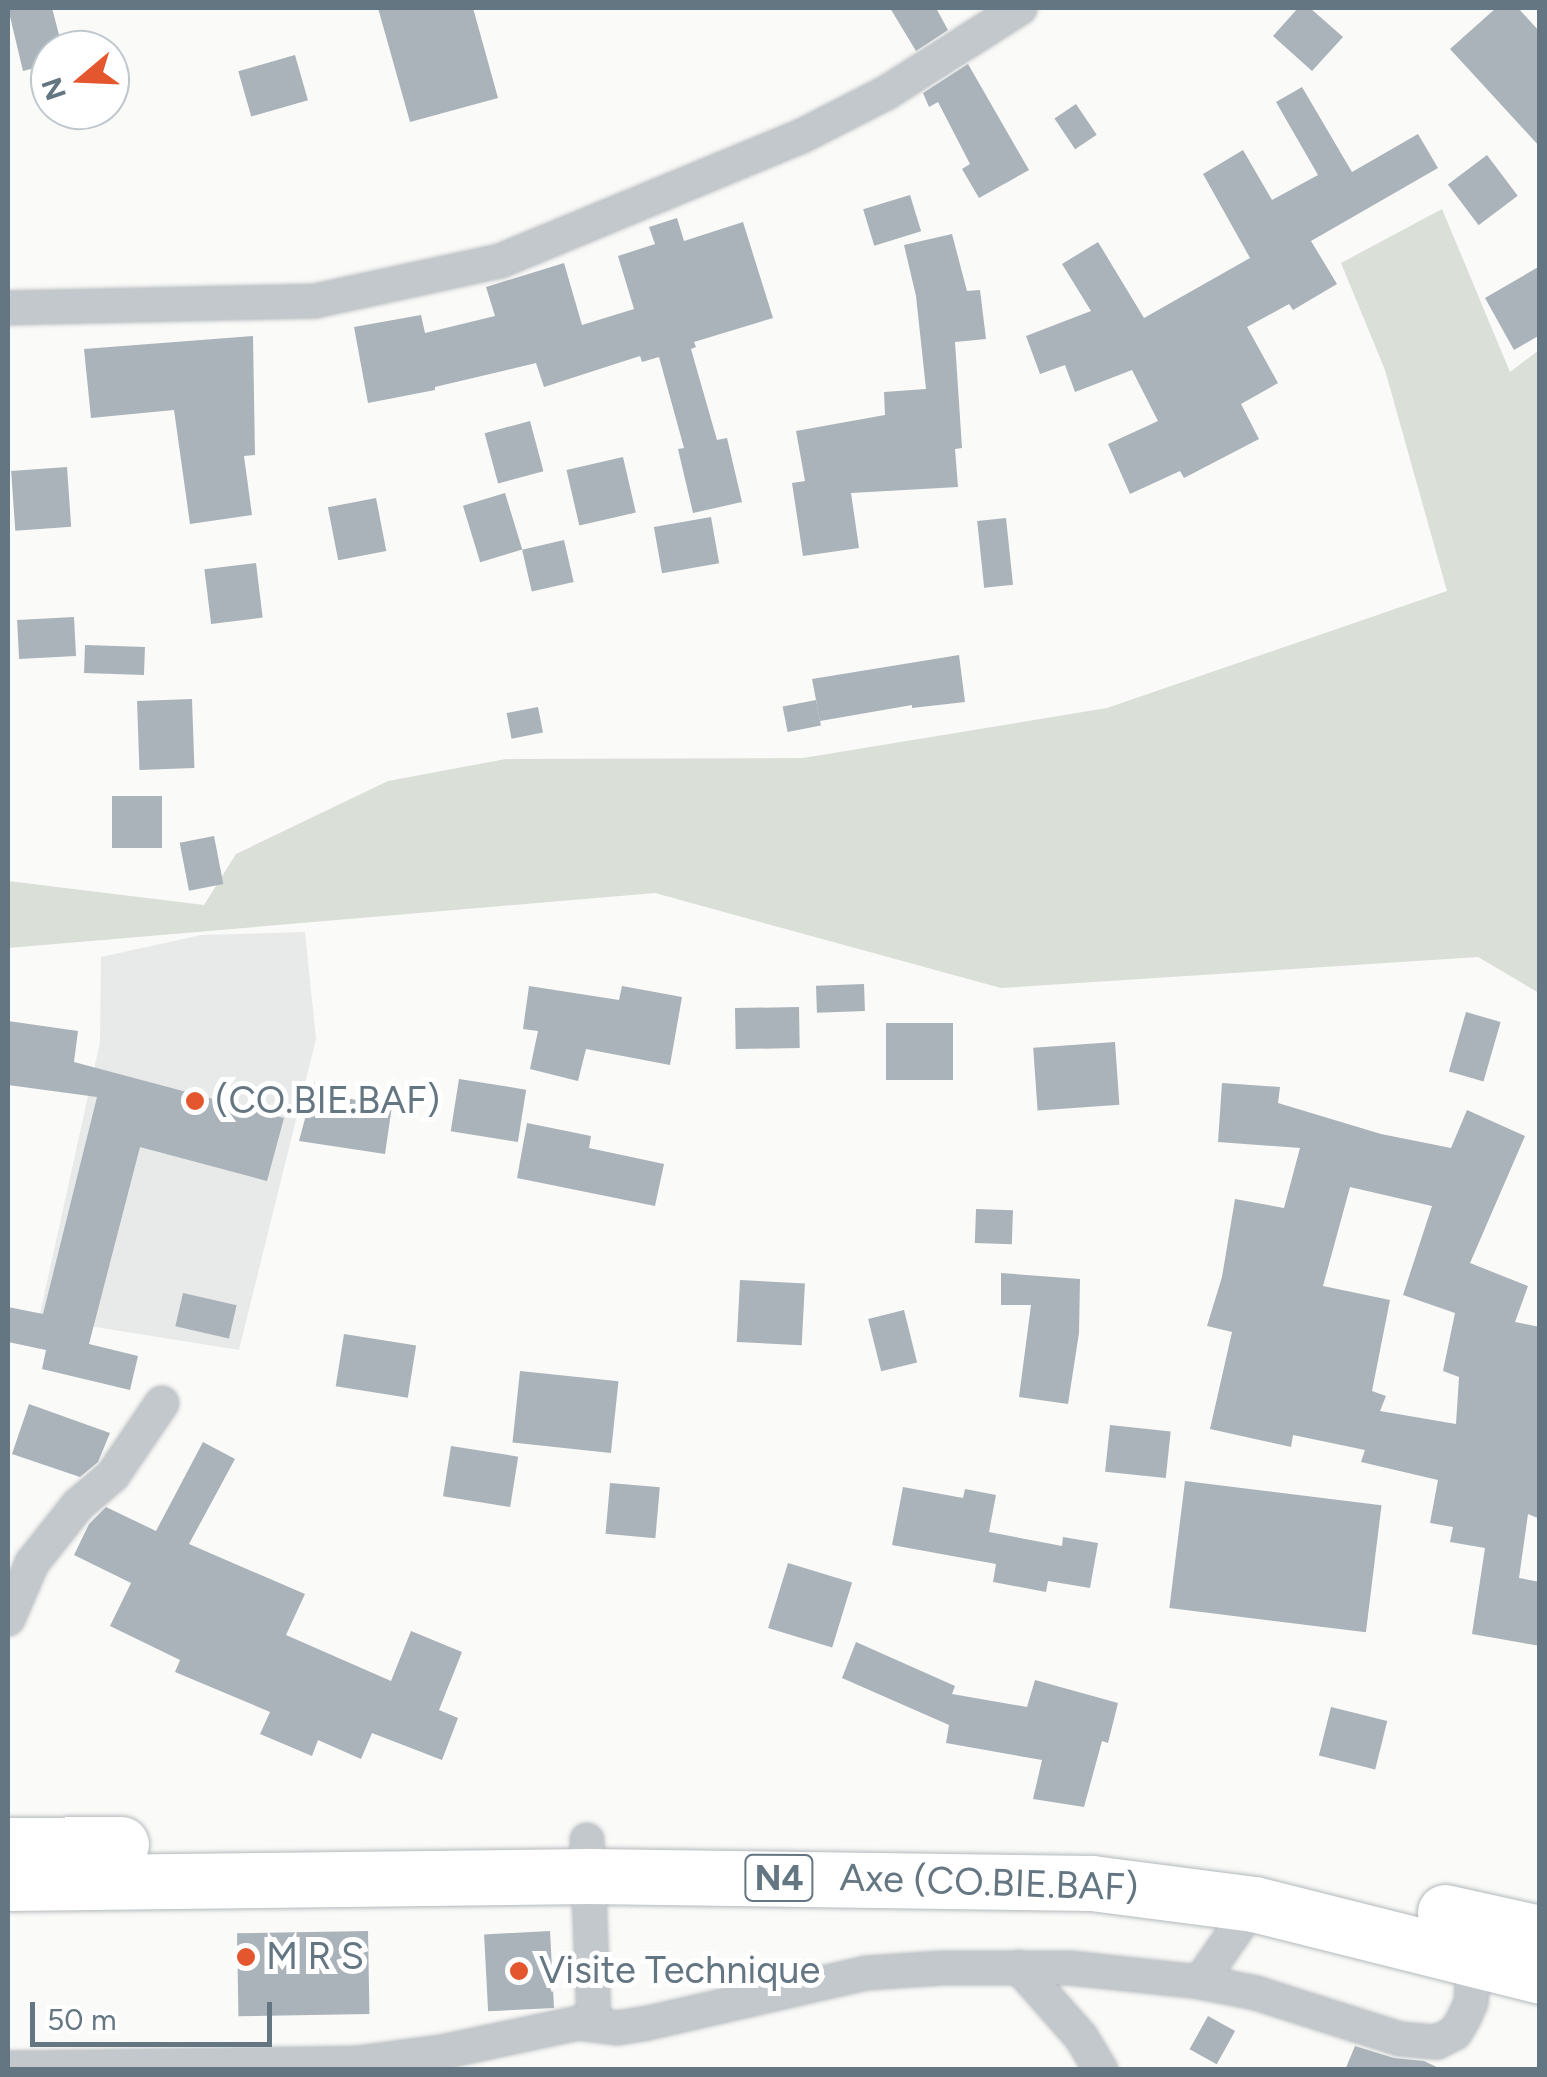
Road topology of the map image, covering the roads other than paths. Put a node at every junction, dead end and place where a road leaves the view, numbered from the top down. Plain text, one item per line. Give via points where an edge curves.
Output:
1 (1020, 8) edge
2 (8, 308) edge
3 (162, 1403) dead end
4 (8, 1619) edge
5 (8, 1844) edge
6 (588, 1858) junction
7 (8, 1883) edge
8 (1254, 1904) junction
9 (1540, 1933) edge
10 (1474, 1956) junction
11 (1018, 1967) junction
12 (1540, 1976) edge
13 (1200, 1982) junction
14 (594, 2022) junction
15 (8, 2068) edge
16 (1101, 2070) edge

1 - 2 street via 886,93 800,137 500,261 315,301
3 - 4 street via 112,1474 32,1563
5 - 6 highway, Axe (CO.BIE.BAF) / N4
6 - 7 highway, Axe (CO.BIE.BAF) / N4
6 - 8 highway, Axe (CO.BIE.BAF) / N4 via 1092,1883
6 - 9 highway, Axe (CO.BIE.BAF) / N4 via 1074,1846 1168,1852
6 - 14 street
8 - 10 highway, Axe (CO.BIE.BAF) / N4
8 - 13 street
10 - 12 highway, Axe (CO.BIE.BAF) / N4
10 - 13 street via 1471,2002 1456,2033 1437,2042 1383,2034
11 - 13 street
11 - 14 street via 866,1973 648,2023 617,2028
11 - 16 street via 1081,2037
14 - 15 street via 357,2063

